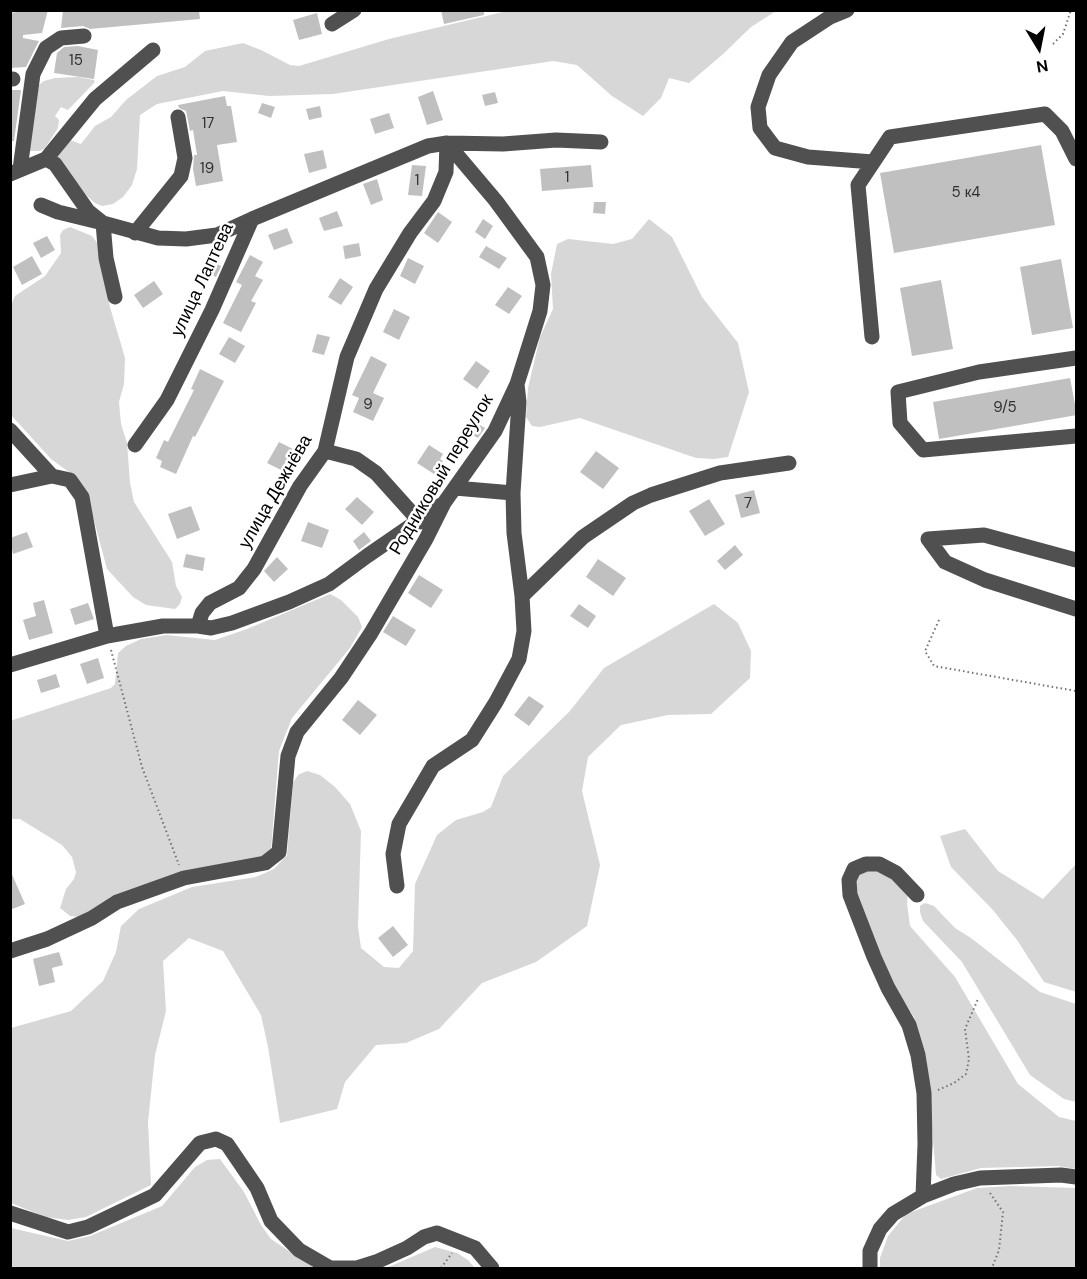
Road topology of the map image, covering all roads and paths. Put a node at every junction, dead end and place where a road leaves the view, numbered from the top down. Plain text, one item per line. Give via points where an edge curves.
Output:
1 (354, 10) edge
2 (847, 10) edge
3 (1071, 10) edge
4 (332, 24) dead end
5 (84, 36) dead end
6 (1053, 44) dead end
7 (153, 50) dead end
8 (178, 117) dead end
9 (601, 142) dead end
10 (447, 143) junction
11 (46, 159) junction
12 (1077, 159) edge
13 (873, 162) junction
14 (15, 172) edge
15 (41, 205) dead end
16 (252, 219) junction
17 (103, 223) junction
18 (135, 233) junction
19 (115, 297) dead end
20 (872, 337) dead end
21 (1077, 358) edge
22 (517, 384) junction
23 (10, 430) edge
24 (1077, 436) edge
25 (135, 444) dead end
26 (326, 451) junction
27 (789, 463) dead end
28 (52, 476) junction
29 (10, 485) edge
30 (456, 488) junction
31 (513, 493) junction
32 (444, 503) junction
33 (420, 522) junction
34 (1077, 560) edge
35 (522, 596) junction
36 (1077, 609) edge
37 (939, 620) dead end
38 (198, 626) junction
39 (107, 636) junction
40 (10, 665) edge
41 (1077, 691) edge
42 (184, 878) junction
43 (396, 886) dead end
44 (917, 895) dead end
45 (10, 951) edge
46 (978, 999) dead end
47 (924, 1093) junction
48 (1077, 1177) edge
49 (980, 1178) junction
50 (923, 1196) junction
51 (10, 1213) edge
52 (492, 1269) edge
53 (870, 1269) edge
54 (992, 1269) edge

1 - 4 street
2 - 13 street via 792,42 769,75 758,107 760,128 775,148 808,157
3 - 6 path via 1063,34
5 - 14 street via 61,38 46,48 33,74
7 - 11 street via 95,99
8 - 18 street via 185,158 181,176
9 - 10 street, улица Лаптева
10 - 16 street, улица Лаптева via 418,150
10 - 22 street, Родниковый переулок via 537,257 543,285 540,311
10 - 26 street, улица Дежнёва via 446,172 434,201 376,289 347,357
11 - 14 street
11 - 17 street via 55,164 88,211
12 - 13 street via 1062,131 1045,114 890,137
13 - 20 street via 858,185
15 - 17 street
16 - 18 street via 217,235 197,238 158,238
16 - 25 street, улица Лаптева via 167,400
17 - 18 street
17 - 19 street
21 - 24 street via 979,372 898,392 900,423 923,450
22 - 30 street, Родниковый переулок via 495,431
22 - 31 street
23 - 28 street
26 - 33 street via 356,459 376,473
26 - 38 street, улица Дежнёва via 300,486 254,570 239,588 210,603
27 - 35 street via 720,473 633,503 583,537
28 - 29 street
28 - 39 street via 70,480 82,497
30 - 31 street
30 - 32 street, Родниковый переулок
31 - 35 street
32 - 33 street
32 - 42 street, Родниковый переулок via 370,633 341,678 297,732 288,756 279,852 265,863
33 - 38 street via 329,584 232,623 211,628
34 - 36 street via 984,535 928,539 945,562 985,580
35 - 43 street via 524,631 519,659 472,740 433,766 399,824 393,855
37 - 41 path via 925,651 934,666
38 - 39 street via 163,626
39 - 40 street
39 - 42 path via 142,767
42 - 45 street, Родниковый переулок via 117,902 47,939
44 - 47 street via 896,873 879,864 854,869 849,880 850,895 874,957 909,1025
46 - 47 path via 965,1029 969,1059 966,1074
47 - 50 street
48 - 49 street
49 - 50 street
49 - 54 path via 1003,1212 999,1250
50 - 53 street via 893,1214 880,1229 870,1251
51 - 52 street via 68,1232 88,1227 155,1195 200,1143 216,1139 227,1144 257,1188 271,1221 299,1250 330,1268 357,1268 376,1262 437,1233 475,1248

